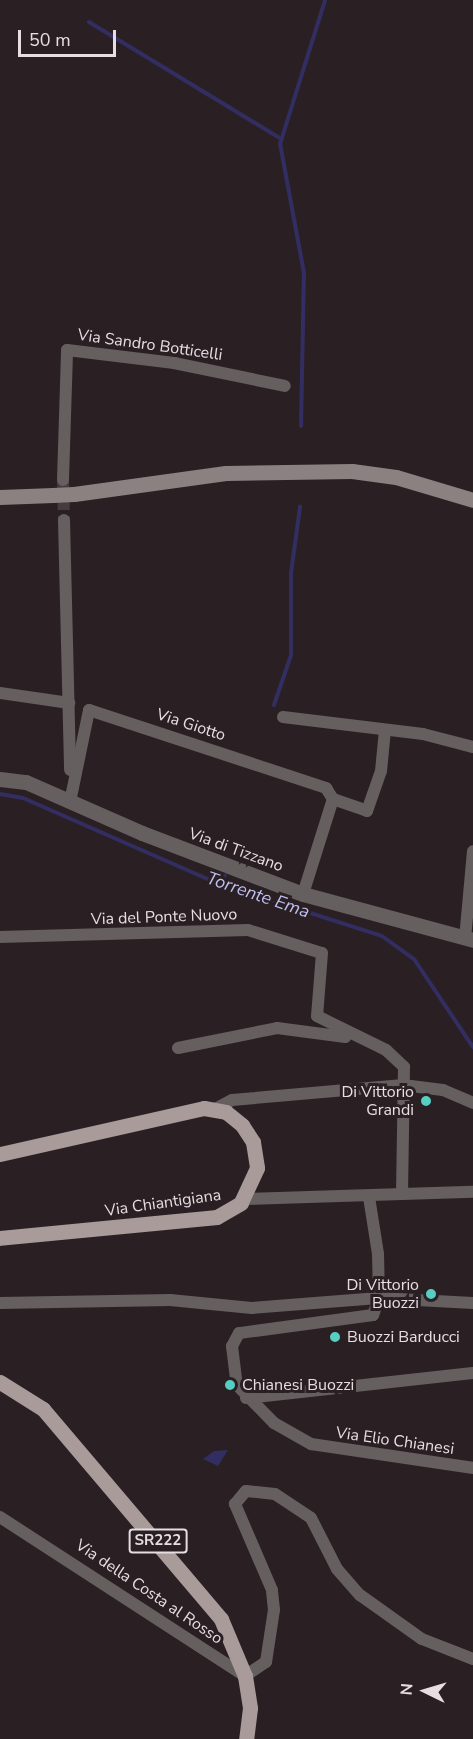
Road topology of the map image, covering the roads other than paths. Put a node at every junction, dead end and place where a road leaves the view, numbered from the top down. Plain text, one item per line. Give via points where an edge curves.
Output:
1 (285, 386) dead end
2 (63, 480) tunnel mouth
3 (0, 497) edge
4 (473, 500) edge
5 (64, 520) tunnel mouth
6 (0, 693) edge
7 (69, 703) junction
8 (284, 717) dead end
9 (385, 730) junction
10 (471, 743) edge
11 (0, 779) edge
12 (70, 796) junction
13 (333, 799) junction
14 (473, 851) edge
15 (303, 894) junction
16 (0, 937) edge
17 (469, 940) edge
18 (361, 1039) junction
19 (178, 1048) dead end
20 (402, 1085) junction
21 (473, 1103) edge
22 (215, 1109) junction
23 (0, 1154) edge
24 (473, 1192) edge
25 (402, 1193) junction
26 (369, 1197) junction
27 (244, 1199) junction
28 (0, 1238) edge
29 (379, 1298) junction
30 (0, 1303) edge
31 (473, 1303) edge
32 (473, 1373) edge
33 (0, 1382) edge
34 (246, 1398) junction
35 (473, 1468) edge
36 (0, 1517) edge
37 (473, 1659) edge
38 (245, 1676) junction
39 (246, 1739) edge

1 - 2 street, Via Sandro Botticelli via 174,363 67,350
3 - 4 main road, bridge via 74,494 226,473 340,471 396,477
5 - 7 street
6 - 7 street
7 - 12 street
8 - 9 street
9 - 10 street
9 - 13 street, Via Giotto via 381,771 367,811
11 - 12 street, Via di Tizzano via 26,782
12 - 13 street, Via Giotto via 89,710 326,788
12 - 15 street, Via di Tizzano
13 - 15 street
14 - 17 street, Via di Tizzano
15 - 17 street, Via di Tizzano
16 - 18 street, Via del Ponte Nuovo via 248,930 322,953 317,1016
18 - 19 street via 277,1028
18 - 20 street, Via del Ponte Nuovo via 404,1067
20 - 21 street via 442,1090
20 - 22 street via 232,1101
20 - 25 street
22 - 23 main road via 176,1112
22 - 27 main road, Via Chiantigiana via 235,1118 253,1142 257,1168
24 - 25 street
25 - 26 street
26 - 27 street
26 - 29 street
27 - 28 main road, Via Chiantigiana via 230,1212 211,1218
29 - 30 street via 252,1308 170,1300
29 - 31 street
29 - 34 street, Via Elio Chianesi via 373,1315 363,1320 246,1332 234,1339 237,1385
32 - 34 street
33 - 38 main road, SR222 via 43,1409 188,1576 229,1631
34 - 35 street, Via Elio Chianesi via 274,1423 311,1444
36 - 38 street, Via della Costa al Rosso via 93,1572 195,1646
37 - 38 street via 422,1639 360,1595 337,1569 311,1518 296,1504 256,1490 239,1497 237,1518 272,1590 274,1623 264,1667
38 - 39 main road, SR222 via 250,1708

